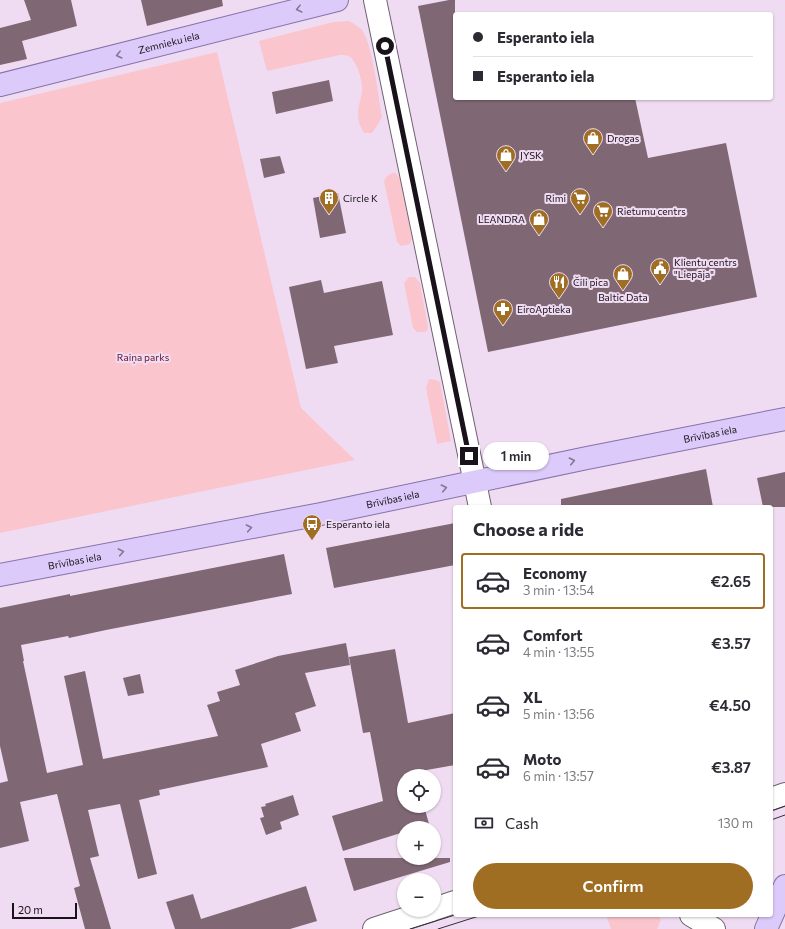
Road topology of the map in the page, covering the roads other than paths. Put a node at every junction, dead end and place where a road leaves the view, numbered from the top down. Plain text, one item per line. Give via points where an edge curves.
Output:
1 (337, 0) edge
2 (376, 0) edge
3 (0, 85) edge
4 (785, 419) edge
5 (474, 481) junction
6 (480, 505) edge
7 (0, 575) edge
8 (785, 794) edge
9 (773, 798) edge
10 (785, 886) edge
11 (453, 903) edge
12 (441, 907) edge
13 (773, 913) edge
14 (411, 917) edge
15 (694, 917) edge
16 (771, 917) edge
17 (374, 929) edge
18 (714, 929) edge
19 (766, 929) edge

1 -> 3 main road, Zemnieku iela
2 - 5 street
5 -> 4 main road, Brīvības iela
5 - 6 street
7 -> 5 main road, Brīvības iela via 321,514
8 - 9 street
10 - 13 main road
11 - 12 street
14 - 17 street
15 - 18 street
16 - 19 main road

